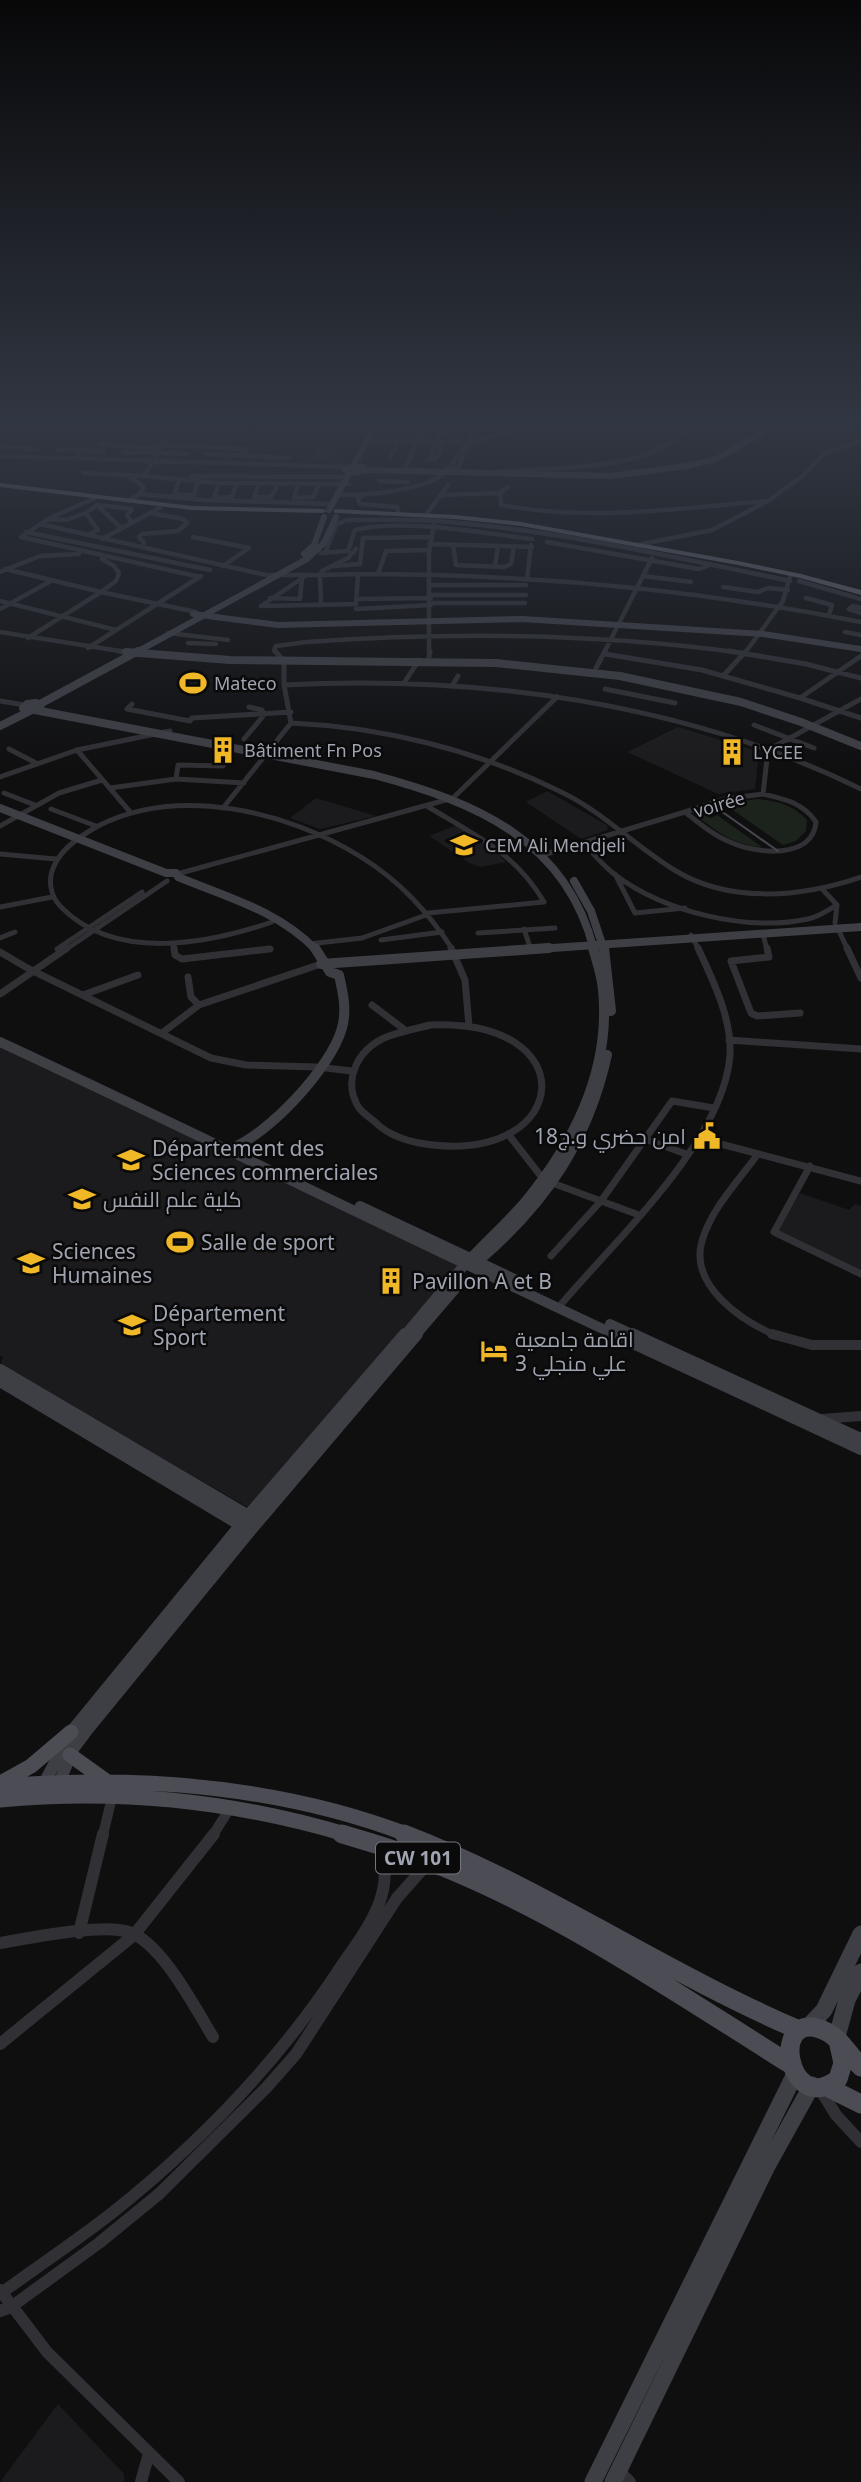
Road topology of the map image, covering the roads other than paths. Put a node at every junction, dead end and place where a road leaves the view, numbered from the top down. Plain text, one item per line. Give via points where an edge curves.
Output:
1 (430, 537) edge
2 (22, 538) edge
3 (56, 538) edge
4 (98, 538) edge
5 (140, 538) edge
6 (199, 538) edge
7 (316, 538) edge
8 (325, 538) edge
9 (330, 538) edge
10 (353, 538) edge
11 (375, 538) edge
12 (484, 538) edge
13 (521, 538) edge
14 (568, 538) edge
15 (584, 538) edge
16 (597, 538) edge
17 (677, 538) edge
18 (61, 539) junction
19 (103, 539) joint
20 (532, 539) joint
21 (144, 542) dead end
22 (547, 542) dead end
23 (51, 544) junction
24 (90, 545) junction
25 (453, 545) junction
26 (477, 545) junction
27 (637, 545) junction
28 (485, 546) junction
29 (498, 546) junction
30 (429, 547) junction
31 (514, 547) junction
32 (532, 547) junction
33 (111, 550) junction
34 (477, 553) dead end
35 (656, 553) junction
36 (94, 555) junction
37 (361, 555) junction
38 (144, 558) junction
39 (651, 561) junction
40 (341, 562) junction
41 (136, 563) junction
42 (476, 563) junction
43 (220, 565) junction
44 (334, 566) junction
45 (495, 566) junction
46 (707, 566) dead end
47 (3, 571) edge
48 (209, 571) junction
49 (430, 573) junction
50 (358, 574) junction
51 (378, 574) junction
52 (320, 575) junction
53 (476, 575) junction
54 (266, 576) junction
55 (277, 576) junction
56 (527, 576) junction
57 (643, 576) junction
58 (200, 577) junction
59 (304, 577) junction
60 (51, 581) junction
61 (795, 581) junction
62 (691, 582) dead end
63 (430, 585) junction
64 (526, 585) junction
65 (639, 586) junction
66 (723, 587) dead end
67 (101, 592) junction
68 (486, 595) junction
69 (526, 595) junction
70 (273, 596) junction
71 (861, 596) edge
72 (806, 598) dead end
73 (431, 600) junction
74 (0, 601) edge
75 (486, 603) junction
76 (525, 603) junction
77 (9, 604) junction
78 (356, 604) junction
79 (156, 605) junction
80 (321, 605) junction
81 (779, 605) junction
82 (861, 608) edge
83 (0, 609) edge
84 (861, 613) edge
85 (197, 614) junction
86 (829, 615) junction
87 (61, 616) junction
88 (432, 618) junction
89 (522, 618) junction
90 (356, 622) junction
91 (861, 622) edge
92 (621, 623) junction
93 (116, 629) junction
94 (0, 632) edge
95 (764, 632) junction
96 (845, 632) dead end
97 (168, 634) junction
98 (861, 635) edge
99 (205, 636) junction
100 (430, 637) junction
101 (28, 638) junction
102 (228, 640) dead end
103 (612, 640) junction
104 (188, 643) dead end
105 (202, 644) junction
106 (216, 645) dead end
107 (861, 647) edge
108 (88, 648) junction
109 (746, 652) junction
110 (126, 653) junction
111 (605, 654) junction
112 (861, 656) edge
113 (429, 657) junction
114 (282, 659) junction
115 (419, 660) junction
116 (479, 660) junction
117 (596, 668) junction
118 (840, 672) junction
119 (458, 676) dead end
120 (723, 676) junction
121 (861, 678) edge
122 (404, 683) junction
123 (284, 685) junction
124 (452, 686) junction
125 (605, 689) dead end
126 (639, 695) junction
127 (557, 697) junction
128 (800, 698) junction
129 (861, 699) edge
130 (0, 701) edge
131 (675, 703) dead end
132 (132, 704) dead end
133 (24, 706) junction
134 (40, 707) junction
135 (248, 707) dead end
136 (627, 709) junction
137 (839, 711) junction
138 (291, 712) junction
139 (264, 715) junction
140 (15, 718) junction
141 (861, 718) edge
142 (291, 723) junction
143 (0, 724) edge
144 (814, 724) junction
145 (754, 725) dead end
146 (166, 732) junction
147 (789, 738) junction
148 (244, 739) dead end
149 (861, 744) edge
150 (814, 748) dead end
151 (9, 749) dead end
152 (77, 750) junction
153 (768, 750) junction
154 (270, 753) junction
155 (36, 763) junction
156 (490, 763) junction
157 (223, 766) dead end
158 (0, 777) edge
159 (176, 779) junction
160 (102, 780) junction
161 (244, 783) junction
162 (110, 789) junction
163 (861, 789) edge
164 (4, 793) dead end
165 (763, 794) junction
166 (454, 796) junction
167 (35, 805) junction
168 (427, 806) junction
169 (223, 808) junction
170 (51, 809) dead end
171 (0, 810) edge
172 (685, 812) junction
173 (131, 813) junction
174 (16, 817) junction
175 (0, 826) edge
176 (96, 826) junction
177 (622, 832) junction
178 (320, 835) junction
179 (73, 840) junction
180 (584, 843) junction
181 (0, 854) edge
182 (546, 854) junction
183 (56, 859) junction
184 (615, 874) junction
185 (169, 877) junction
186 (861, 877) edge
187 (823, 890) junction
188 (51, 897) junction
189 (837, 905) junction
190 (0, 906) edge
191 (688, 908) junction
192 (429, 914) junction
193 (272, 922) junction
194 (861, 924) edge
195 (836, 926) junction
196 (555, 928) dead end
197 (93, 929) junction
198 (524, 929) junction
199 (15, 932) dead end
200 (442, 932) junction
201 (478, 933) dead end
202 (763, 934) junction
203 (692, 937) junction
204 (0, 938) edge
205 (381, 940) dead end
206 (173, 944) junction
207 (309, 944) junction
208 (599, 944) junction
209 (530, 947) junction
210 (270, 949) dead end
211 (0, 952) edge
212 (456, 954) junction
213 (322, 964) junction
214 (31, 971) junction
215 (138, 975) dead end
216 (187, 977) dead end
217 (861, 978) edge
218 (0, 988) edge
219 (0, 994) edge
220 (83, 995) junction
221 (199, 1005) junction
222 (372, 1005) dead end
223 (800, 1013) dead end
224 (469, 1026) junction
225 (405, 1030) junction
226 (162, 1033) junction
227 (0, 1036) edge
228 (729, 1040) junction
229 (0, 1042) edge
230 (861, 1049) edge
231 (323, 1065) junction
232 (352, 1071) junction
233 (714, 1108) junction
234 (508, 1134) junction
235 (698, 1138) junction
236 (645, 1139) junction
237 (234, 1146) junction
238 (686, 1154) junction
239 (758, 1154) junction
240 (810, 1166) junction
241 (861, 1181) edge
242 (549, 1182) junction
243 (601, 1201) junction
244 (639, 1215) junction
245 (551, 1256) dead end
246 (472, 1263) junction
247 (861, 1274) edge
248 (560, 1305) junction
249 (861, 1345) edge
250 (0, 1370) edge
251 (0, 1381) edge
252 (861, 1416) edge
253 (815, 1422) junction
254 (861, 1439) edge
255 (861, 1449) edge
256 (249, 1523) junction
257 (69, 1746) junction
258 (105, 1781) junction
259 (0, 1784) edge
260 (49, 1789) junction
261 (112, 1797) junction
262 (0, 1800) edge
263 (230, 1808) junction
264 (379, 1845) junction
265 (429, 1862) junction
266 (79, 1933) junction
267 (861, 1934) edge
268 (134, 1935) junction
269 (0, 1942) edge
270 (861, 1972) edge
271 (326, 1999) junction
272 (804, 2029) junction
273 (214, 2038) dead end
274 (838, 2042) junction
275 (0, 2044) edge
276 (861, 2067) edge
277 (792, 2069) junction
278 (818, 2086) junction
279 (861, 2104) edge
280 (861, 2142) edge
281 (1, 2293) edge
282 (5, 2309) edge
283 (149, 2453) junction
284 (605, 2458) junction
285 (621, 2478) edge
286 (141, 2482) edge
287 (179, 2482) edge
288 (593, 2482) edge

1 - 30 street
2 - 23 street
3 - 18 street
4 - 19 street
5 - 21 street
6 - 43 street via 249,548
7 - 54 main road via 310,549
8 - 55 main road via 317,553
9 - 10 street via 323,553 348,551
11 - 37 street via 363,538
12 - 28 street
13 - 20 street
14 - 35 street
15 - 61 highway
16 - 27 highway
17 - 27 street
18 - 23 street
18 - 24 street
19 - 43 street
20 - 32 street
22 - 39 street
23 - 36 street
24 - 33 street
24 - 36 street
25 - 26 street
25 - 30 street
25 - 42 street via 454,564
26 - 28 street
26 - 34 street
27 - 61 highway
28 - 29 street
29 - 31 street
29 - 45 street
30 - 49 street
30 - 51 street via 387,550
31 - 32 street
31 - 45 street via 510,566
32 - 56 street
33 - 36 street
33 - 38 street
33 - 48 street
35 - 39 street
35 - 61 street
36 - 41 street
36 - 47 street via 40,556
36 - 67 street via 119,573
37 - 40 street
37 - 40 street
37 - 44 street via 357,566
38 - 41 street
38 - 48 street
39 - 46 street via 699,569
39 - 57 street
40 - 44 street
41 - 58 street
42 - 45 street
42 - 53 street
43 - 48 street
43 - 54 street
44 - 52 street
47 - 60 street
48 - 58 street
49 - 51 street
49 - 53 street
49 - 63 street
50 - 51 street
50 - 52 street
50 - 78 street
52 - 59 street
52 - 80 street
53 - 56 street
54 - 55 street
54 - 85 main road
55 - 59 street
55 - 85 main road
56 - 64 street
56 - 65 street
57 - 62 street
57 - 65 street
58 - 79 street
59 - 70 street
59 - 70 street via 298,599
60 - 67 street
60 - 77 street
61 - 66 street via 758,592
61 - 71 highway
61 - 81 street
63 - 64 street
63 - 73 street
64 - 69 street
65 - 81 street
65 - 92 street
67 - 79 street
67 - 87 street
68 - 69 street
68 - 73 street
68 - 75 street
69 - 76 street
70 - 80 street via 261,606
72 - 86 street via 832,605
73 - 75 street
73 - 78 street
73 - 78 street
73 - 88 street
74 - 77 street
75 - 76 street
76 - 89 street
77 - 83 street
77 - 87 street
78 - 80 street
78 - 90 street
79 - 85 street
79 - 93 street
81 - 86 street
81 - 95 street
82 - 84 street via 849,609
85 - 90 main road via 278,625
85 - 97 main road
85 - 110 main road
86 - 91 street
87 - 93 street
87 - 101 street
88 - 89 main road
88 - 90 main road
88 - 100 street
89 - 92 main road
92 - 95 main road
92 - 103 street
93 - 108 street
94 - 101 street
95 - 107 main road
95 - 109 street
96 - 98 street
97 - 99 street
97 - 110 main road
99 - 102 street
99 - 105 street
100 - 103 street
100 - 113 street
100 - 114 street via 273,648
101 - 108 street
103 - 109 street
103 - 111 street
104 - 105 street
105 - 106 street
108 - 110 street
109 - 118 street
109 - 120 street
110 - 114 main road
110 - 134 main road
110 - 134 main road
111 - 117 street
111 - 120 street
112 - 118 street
113 - 114 main road
113 - 116 main road
114 - 115 main road
114 - 123 street
115 - 116 main road
115 - 122 street
116 - 117 main road
116 - 144 main road via 639,677 720,695
117 - 144 main road via 705,688
118 - 121 street
118 - 128 street
119 - 124 street
120 - 128 street
122 - 123 street
122 - 124 street
123 - 138 street
124 - 127 street
125 - 126 street
126 - 131 street
126 - 136 street
127 - 136 street
127 - 156 street
128 - 137 street
129 - 137 street
130 - 133 street
132 - 139 street via 127,709 190,721
133 - 134 main road
133 - 143 main road
134 - 140 main road
134 - 140 main road
134 - 146 main road
135 - 139 street
136 - 153 street
137 - 141 street
137 - 144 street
138 - 139 street
138 - 142 street
139 - 148 street
140 - 143 main road
142 - 154 street
142 - 156 street via 423,743
144 - 147 street
144 - 149 main road
145 - 147 street
146 - 152 street
146 - 154 main road
147 - 150 street
147 - 153 street
151 - 155 street
152 - 155 street
152 - 160 street
153 - 163 street
153 - 165 street
154 - 161 street
154 - 166 main road via 384,776
155 - 158 street
156 - 166 street
156 - 177 street via 571,798
157 - 159 street via 179,765
159 - 161 street
159 - 162 street
160 - 162 street
160 - 167 street
161 - 169 street
162 - 173 street
164 - 167 street
165 - 172 street, voirée via 725,799
165 - 172 street, voirée via 806,807 818,824 812,840 788,850 746,848 713,833
166 - 168 street
166 - 182 main road
167 - 174 street
168 - 178 street
168 - 192 street via 487,838 512,859 544,902
169 - 173 street via 190,806
169 - 178 street
170 - 176 street
171 - 174 main road
172 - 177 street
173 - 176 street
174 - 175 street
174 - 179 main road
176 - 179 street
177 - 180 street
177 - 187 street via 678,872 714,886 775,895
178 - 185 street
178 - 192 street via 381,869
179 - 183 street
179 - 185 main road
180 - 182 street
180 - 184 street
181 - 183 street
182 - 208 main road via 570,887
183 - 188 street via 48,882
184 - 191 street
184 - 191 street via 635,913
185 - 193 main road
185 - 197 street
185 - 207 main road via 271,916
186 - 187 street
187 - 189 street
188 - 190 street
188 - 197 street via 68,915
189 - 191 street via 809,919 775,922
189 - 195 street
192 - 200 street
192 - 207 street via 362,938
193 - 206 street via 220,939
193 - 213 main road
194 - 195 main road
195 - 202 main road
195 - 203 main road
195 - 217 street
196 - 198 street
197 - 206 street via 135,941
197 - 214 street
198 - 201 street
198 - 209 street
199 - 204 street
200 - 205 street
200 - 212 street
202 - 203 main road
202 - 223 street via 769,957 732,961 751,1013
203 - 208 main road
203 - 228 street
206 - 210 street via 175,955 182,959
207 - 213 main road
208 - 209 main road
208 - 212 main road
208 - 242 main road via 605,1023 598,1064 585,1110
209 - 212 main road
211 - 214 street
212 - 213 main road
212 - 224 street via 469,998
213 - 221 street
213 - 231 main road via 339,975 346,1012 338,1044
214 - 218 street
214 - 219 street
214 - 220 street
215 - 220 street
216 - 221 street via 191,997
220 - 226 street
221 - 226 street
222 - 225 street
224 - 225 street via 443,1024
224 - 234 street via 522,1047 543,1075 539,1108
225 - 232 street via 368,1050
226 - 231 street via 211,1058 233,1063
227 - 237 main road
228 - 230 street
228 - 233 street via 726,1074
229 - 237 main road
231 - 232 street
231 - 237 main road via 286,1108
232 - 234 street via 350,1093 359,1111 394,1136 418,1144 456,1147
233 - 235 street
233 - 236 street via 672,1101
234 - 242 street
235 - 238 street
235 - 239 street
236 - 238 street
236 - 243 street
237 - 246 main road
238 - 244 street
239 - 240 street
239 - 249 street via 703,1237 702,1263 707,1277 731,1307 775,1335 820,1346
240 - 241 street
240 - 247 street via 774,1232
242 - 243 street
242 - 246 main road
243 - 244 street
243 - 245 street
244 - 248 street
246 - 248 main road
246 - 256 main road
248 - 253 main road
250 - 256 main road
251 - 256 main road
252 - 253 street
253 - 254 main road
253 - 255 main road
256 - 257 main road
257 - 258 main road
257 - 259 main road
257 - 260 main road
258 - 260 main road, CW 101
258 - 272 main road, CW 101 via 162,1782 240,1792 410,1836 511,1880 688,1978
259 - 260 main road, CW 101
260 - 261 main road, CW 101
260 - 262 main road, CW 101
261 - 263 main road, CW 101
261 - 266 street
263 - 264 main road, CW 101 via 314,1825
263 - 268 street via 206,1847
264 - 265 main road, CW 101
264 - 271 street via 388,1869 385,1896
265 - 271 street via 397,1898
265 - 277 main road, CW 101 via 463,1875 582,1939 710,2012
266 - 268 street via 128,1931
266 - 269 street
267 - 272 main road via 824,2010
268 - 273 street via 169,1970
268 - 275 street
270 - 274 main road via 847,2000
271 - 281 street via 254,2083 171,2162 112,2213
271 - 282 street via 296,2054 169,2186 99,2243
272 - 274 main road via 824,2030
272 - 277 main road via 788,2044
274 - 276 main road
274 - 278 main road via 844,2067 834,2083
277 - 278 main road
277 - 284 main road
278 - 279 main road
278 - 280 street
278 - 285 main road via 766,2168
281 - 282 street
282 - 283 street
283 - 286 street
283 - 287 street
284 - 285 street
284 - 288 main road

